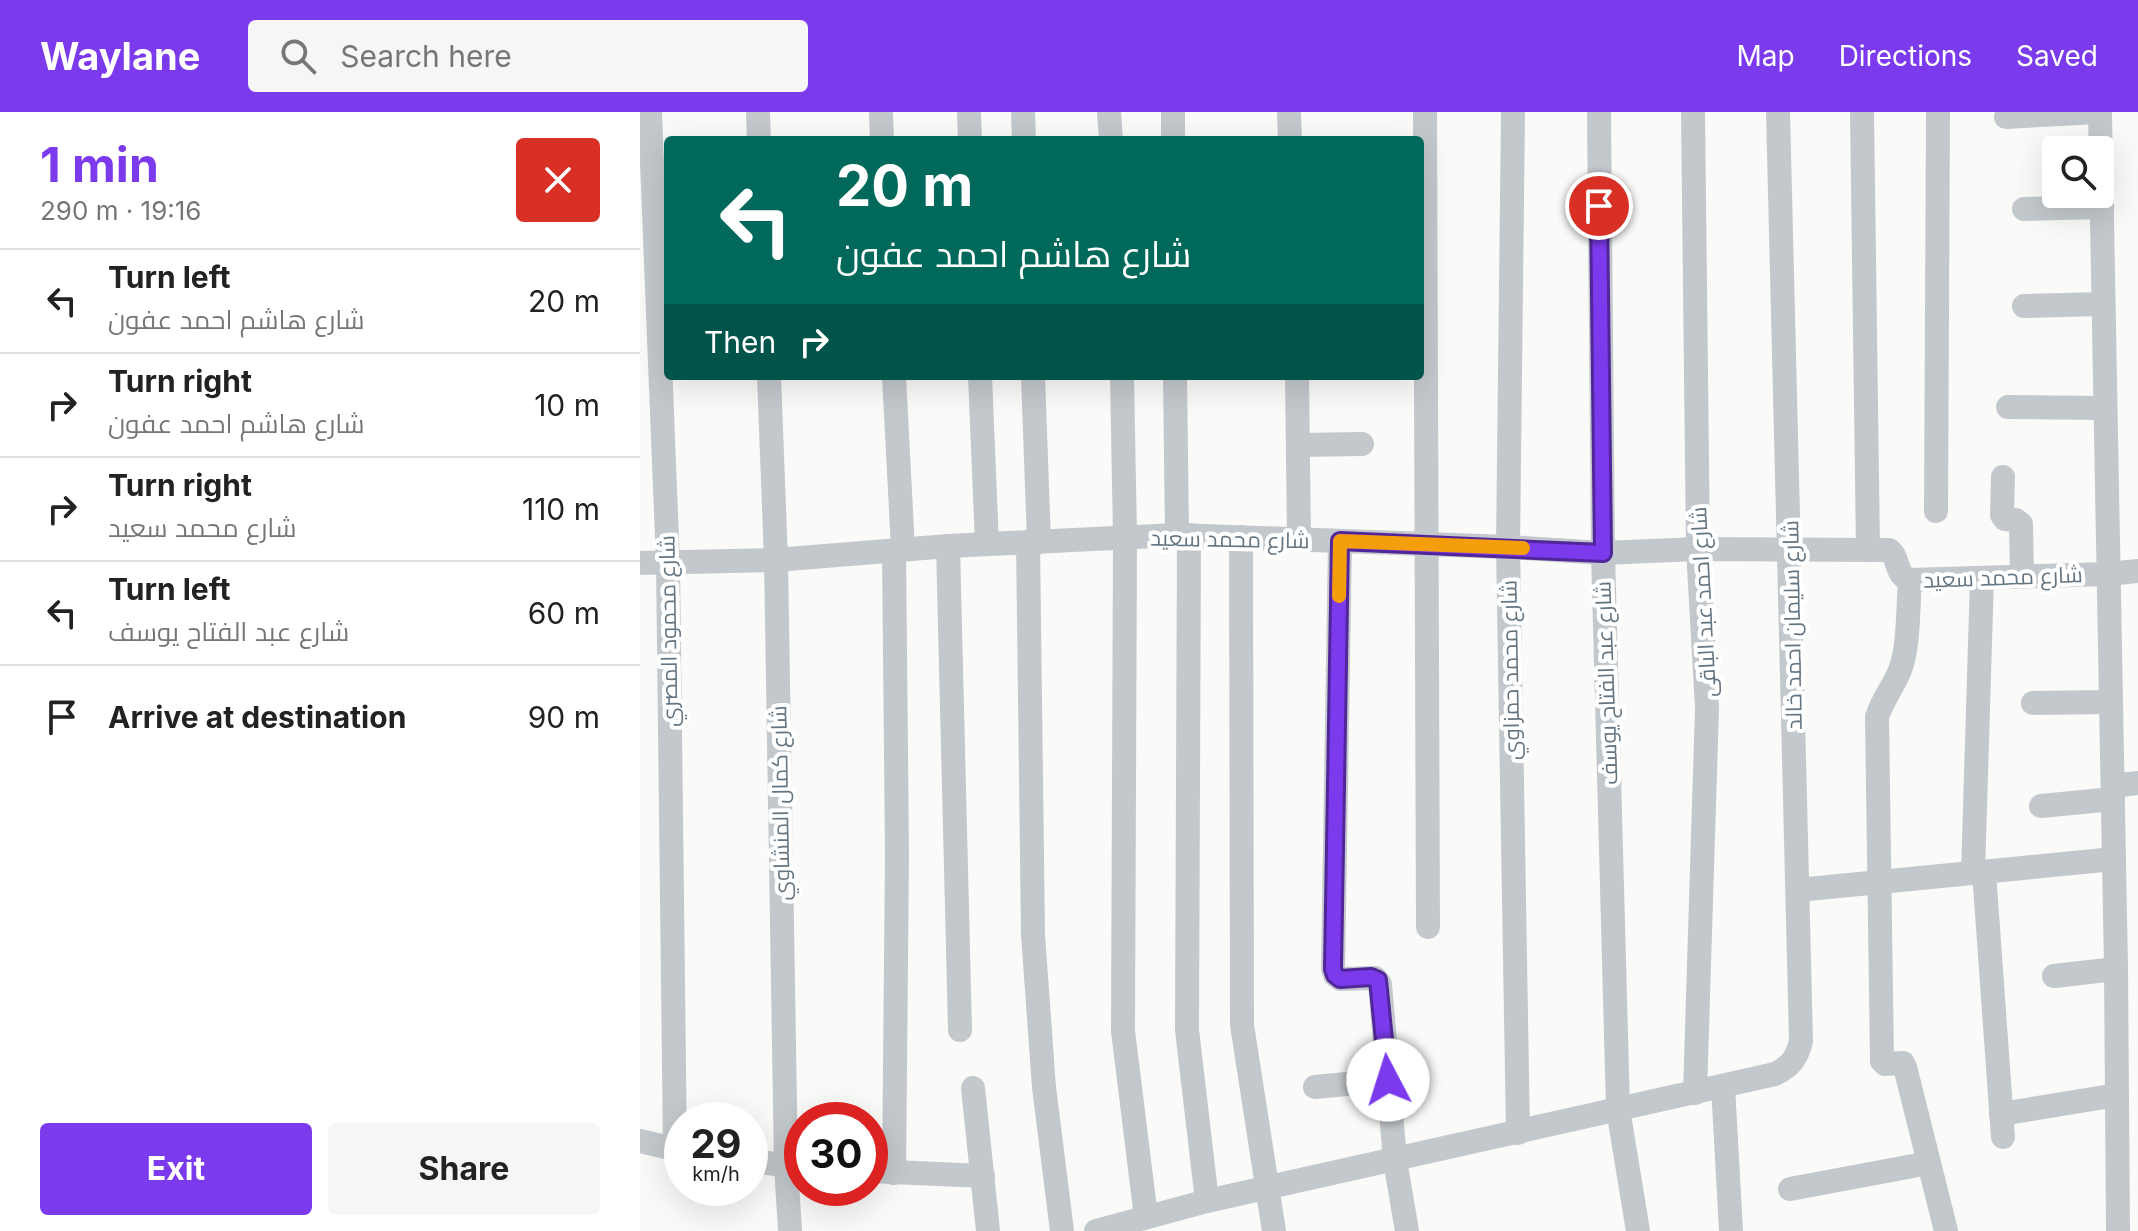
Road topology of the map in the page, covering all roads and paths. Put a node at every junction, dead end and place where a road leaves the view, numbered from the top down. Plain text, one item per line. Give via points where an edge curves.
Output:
1 (650, 112) edge
2 (758, 112) edge
3 (881, 112) edge
4 (969, 112) edge
5 (1023, 112) edge
6 (1109, 112) edge
7 (1173, 112) edge
8 (1289, 112) edge
9 (1425, 112) edge
10 (1513, 112) edge
11 (1599, 112) edge
12 (1693, 112) edge
13 (1778, 112) edge
14 (1862, 112) edge
15 (1938, 112) edge
16 (2099, 112) edge
17 (2006, 117) dead end
18 (759, 136) edge
19 (882, 136) edge
20 (970, 136) edge
21 (1024, 136) edge
22 (1111, 136) edge
23 (1173, 136) edge
24 (1290, 136) edge
25 (2100, 136) edge
26 (2063, 208) edge
27 (2102, 208) edge
28 (2024, 209) dead end
29 (2103, 304) junction
30 (2024, 306) dead end
31 (769, 380) edge
32 (894, 380) edge
33 (980, 380) edge
34 (1033, 380) edge
35 (1122, 380) edge
36 (1175, 380) edge
37 (1297, 380) edge
38 (2008, 407) dead end
39 (2105, 408) junction
40 (1362, 444) dead end
41 (1298, 445) junction
42 (2003, 477) dead end
43 (1936, 511) dead end
44 (1183, 535) junction
45 (1125, 537) junction
46 (1241, 537) junction
47 (1299, 540) junction
48 (1340, 541) junction
49 (1033, 542) junction
50 (987, 544) junction
51 (1427, 544) junction
52 (948, 546) junction
53 (1508, 547) junction
54 (1698, 549) junction
55 (1790, 549) junction
56 (898, 550) junction
57 (1868, 550) junction
58 (1603, 553) junction
59 (776, 560) junction
60 (640, 563) edge
61 (668, 563) junction
62 (2138, 571) edge
63 (2108, 574) junction
64 (2022, 577) junction
65 (1982, 578) junction
66 (1910, 580) junction
67 (2111, 702) junction
68 (2033, 703) dead end
69 (2138, 783) edge
70 (2113, 792) junction
71 (2041, 806) dead end
72 (2122, 869) edge
73 (1979, 872) junction
74 (1879, 882) junction
75 (1798, 890) junction
76 (1428, 927) dead end
77 (2123, 959) edge
78 (2054, 976) dead end
79 (960, 1030) dead end
80 (1388, 1080) junction
81 (1723, 1086) junction
82 (1315, 1087) dead end
83 (973, 1088) dead end
84 (1695, 1093) junction
85 (2117, 1095) junction
86 (678, 1102) edge
87 (792, 1102) edge
88 (885, 1102) edge
89 (1618, 1109) junction
90 (1518, 1133) junction
91 (640, 1141) edge
92 (664, 1147) edge
93 (1395, 1160) junction
94 (1929, 1163) junction
95 (888, 1172) edge
96 (983, 1176) junction
97 (1267, 1188) junction
98 (1790, 1189) dead end
99 (1207, 1201) junction
100 (792, 1206) edge
101 (1146, 1217) junction
102 (790, 1231) edge
103 (988, 1231) edge
104 (1062, 1231) edge
105 (1096, 1231) edge
106 (1274, 1231) edge
107 (1407, 1231) edge
108 (1638, 1231) edge
109 (1731, 1231) edge
110 (1946, 1231) edge
111 (2118, 1231) edge

1 - 61 street, شارع محمود المصري
2 - 18 street
3 - 19 street
4 - 20 street
5 - 21 street
6 - 22 street
7 - 23 street
8 - 24 street
9 - 51 street
10 - 53 street, شارع محمد حمزاوي
11 - 58 street, شارع عبد الفتاح يوسف
12 - 54 street, شارع احمد عبد الباقى
13 - 55 street, شارع سليمان احمد خالد
14 - 57 street
15 - 43 street
16 - 17 street
16 - 25 street
26 - 28 street
27 - 29 street
29 - 30 street
29 - 39 street
31 - 59 street, شارع كمال المنشاوي
32 - 56 street
33 - 50 street
34 - 49 street
35 - 45 street
36 - 44 street
37 - 41 street
38 - 39 street
39 - 63 street
40 - 41 street
41 - 47 street
42 - 64 street via 2002,515 2021,524
44 - 45 street, شارع محمد سعيد
44 - 46 street, شارع محمد سعيد
44 - 99 street via 1187,1030
45 - 49 street, شارع محمد سعيد
45 - 101 street via 1123,1031
46 - 47 street, شارع محمد سعيد
46 - 97 street via 1242,1025
47 - 48 street, شارع محمد سعيد
48 - 51 street, شارع محمد سعيد
48 - 80 street via 1333,969 1340,979 1378,980
49 - 50 street, شارع محمد سعيد
49 - 104 street via 1033,935
50 - 52 street, شارع محمد سعيد
51 - 53 street, شارع محمد سعيد
51 - 76 street
52 - 56 street, شارع محمد سعيد
52 - 79 street
53 - 58 street, شارع محمد سعيد
53 - 90 street, شارع محمد حمزاوي
54 - 55 street, شارع محمد سعيد
54 - 58 street, شارع محمد سعيد
54 - 84 street, شارع احمد عبد الباقى via 1707,708
55 - 57 street, شارع محمد سعيد
55 - 75 street, شارع سليمان احمد خالد
56 - 59 street, شارع محمد سعيد
56 - 88 street via 897,855
57 - 66 street, شارع محمد سعيد via 1892,552 1901,574
58 - 89 street, شارع عبد الفتاح يوسف
59 - 61 street, شارع محمد سعيد
59 - 87 street, شارع كمال المنشاوي
60 - 61 street, شارع محمد سعيد
61 - 86 street, شارع محمود المصري
62 - 63 street, شارع محمد سعيد
63 - 64 street, شارع محمد سعيد
63 - 67 street
64 - 65 street, شارع محمد سعيد
65 - 66 street, شارع محمد سعيد
65 - 73 street
66 - 74 street via 1904,658 1877,717
67 - 68 street
67 - 70 street
69 - 70 street
70 - 71 street
70 - 72 street
72 - 73 street
72 - 77 street
73 - 74 street
73 - 85 street via 2002,1125
74 - 75 street
74 - 94 street via 1882,1061 1904,1065
75 - 81 street, شارع سليمان احمد خالد via 1798,1056 1775,1074
77 - 78 street
77 - 85 street
80 - 82 street
80 - 93 street
81 - 84 street
81 - 109 street
83 - 96 street
84 - 89 street
85 - 111 street
89 - 90 street
89 - 108 street, شارع عبد الفتاح يوسف
90 - 93 street
91 - 92 street
93 - 97 street
93 - 107 street
94 - 98 street
94 - 110 street
95 - 96 street
96 - 103 street
97 - 99 street
97 - 106 street
99 - 101 street
100 - 102 street, شارع كمال المنشاوي
101 - 105 street

